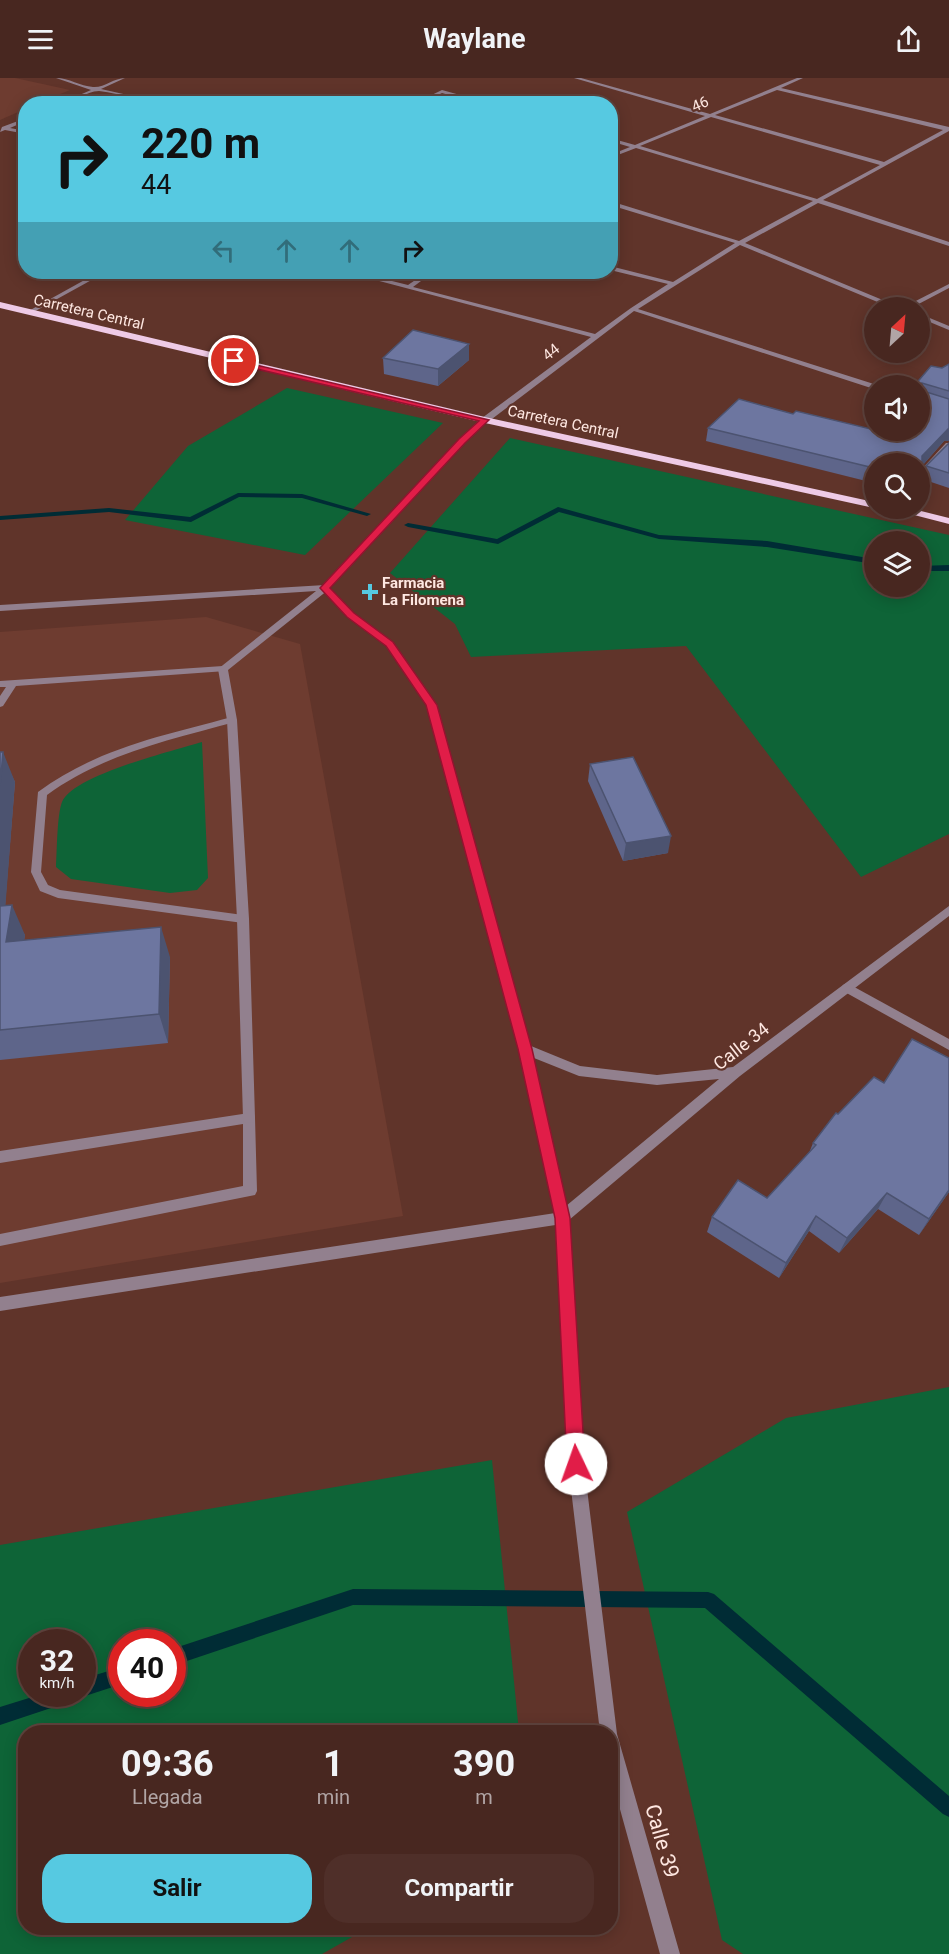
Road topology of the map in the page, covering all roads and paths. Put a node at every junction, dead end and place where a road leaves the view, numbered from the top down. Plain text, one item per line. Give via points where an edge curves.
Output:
1 (58, 78) edge
2 (123, 78) edge
3 (576, 78) edge
4 (801, 78) edge
5 (776, 88) junction
6 (94, 89) junction
7 (79, 96) edge
8 (128, 96) edge
9 (432, 96) edge
10 (459, 96) edge
11 (706, 115) junction
12 (18, 122) edge
13 (2, 129) edge
14 (948, 129) edge
15 (18, 132) edge
16 (618, 141) edge
17 (636, 146) junction
18 (618, 154) edge
19 (884, 164) junction
20 (819, 201) junction
21 (618, 205) edge
22 (740, 243) junction
23 (949, 244) edge
24 (618, 270) edge
25 (90, 279) edge
26 (380, 279) edge
27 (420, 279) edge
28 (674, 284) junction
29 (410, 286) junction
30 (949, 286) edge
31 (872, 297) edge
32 (927, 297) edge
33 (0, 305) edge
34 (633, 309) junction
35 (28, 313) junction
36 (930, 320) edge
37 (949, 328) edge
38 (594, 336) junction
39 (864, 384) edge
40 (485, 420) junction
41 (949, 445) edge
42 (930, 465) edge
43 (864, 503) edge
44 (930, 517) edge
45 (949, 521) edge
46 (325, 588) junction
47 (0, 608) edge
48 (223, 669) junction
49 (13, 683) junction
50 (0, 684) edge
51 (0, 704) edge
52 (232, 720) junction
53 (949, 910) edge
54 (243, 919) junction
55 (847, 988) junction
56 (949, 1045) edge
57 (525, 1049) junction
58 (736, 1072) junction
59 (249, 1118) junction
60 (0, 1157) edge
61 (562, 1218) junction
62 (0, 1240) edge
63 (0, 1304) edge
64 (608, 1725) edge
65 (618, 1766) edge
66 (670, 1954) edge

1 - 6 street
2 - 6 street
3 - 11 street
4 - 5 street, 46
5 - 11 street, 46
5 - 14 street
6 - 7 street
6 - 8 street
9 - 10 street via 442,91
11 - 17 street, 46
11 - 19 street
12 - 13 street
13 - 15 street
14 - 19 street, 44
16 - 17 street
17 - 18 street, 46
17 - 20 street
19 - 20 street, 44
20 - 22 street, 44
20 - 23 street
21 - 22 street
22 - 28 street, 44
22 - 31 street
24 - 28 street
25 - 35 street
26 - 29 street
27 - 29 street
28 - 34 street, 44
29 - 38 street
30 - 32 street
33 - 35 highway, Carretera Central
34 - 38 street, 44
34 - 39 street
35 - 40 highway, Carretera Central
36 - 37 street
38 - 40 street, 44
40 - 43 highway, Carretera Central
40 - 46 street, 44
41 - 42 street
44 - 45 highway
46 - 47 street
46 - 48 street, 44
46 - 57 street, Calle 39 via 350,615 389,644 432,705
48 - 49 street
48 - 52 street
49 - 50 street
49 - 51 street
52 - 54 street
52 - 54 street via 96,759 65,775 42,794 36,872 44,888 58,894
53 - 55 street, Calle 34
54 - 59 street
55 - 56 street
55 - 58 street, Calle 34
57 - 58 street via 579,1071 657,1080
57 - 61 street, Calle 39
58 - 61 street, Calle 34
59 - 60 street
59 - 62 street via 250,1191
61 - 63 street
61 - 64 street, Calle 39 via 576,1464
65 - 66 street, Calle 39

